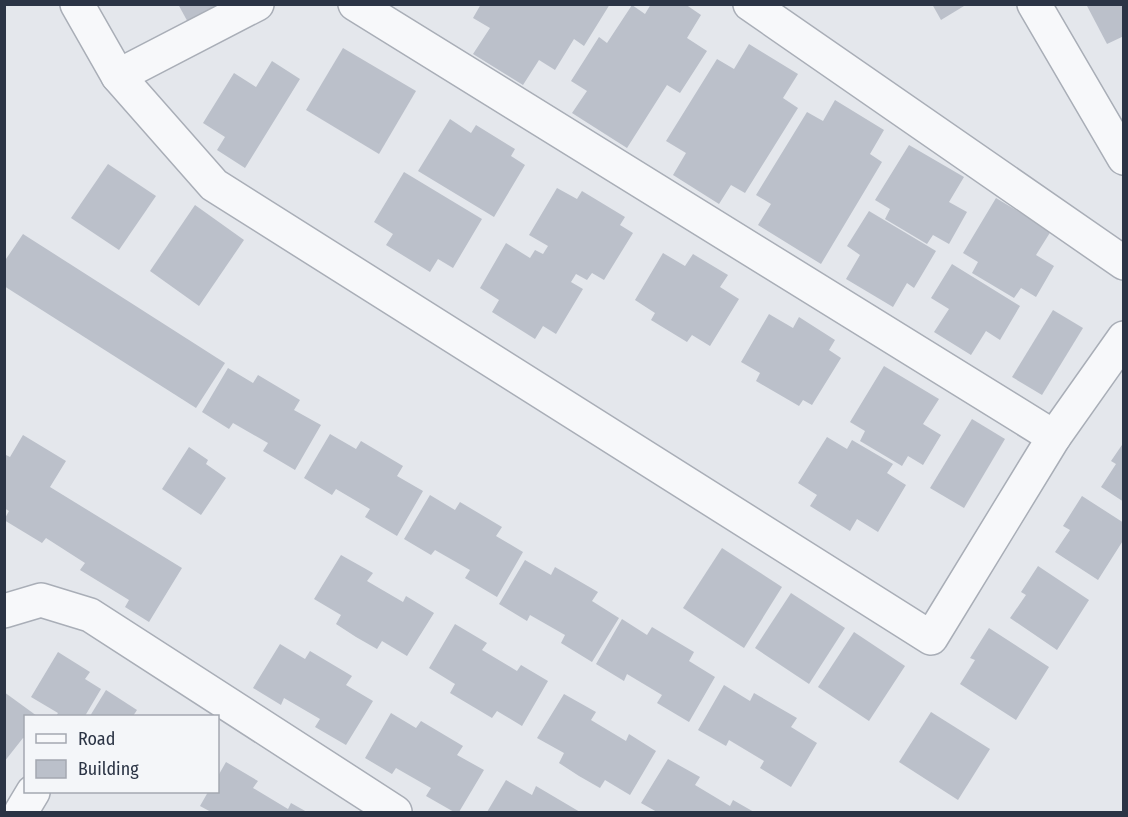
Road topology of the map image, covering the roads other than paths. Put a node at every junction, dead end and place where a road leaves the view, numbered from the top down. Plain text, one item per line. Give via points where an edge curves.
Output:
1 (77, 4) edge
2 (257, 4) edge
3 (355, 4) edge
4 (750, 4) edge
5 (1034, 4) edge
6 (118, 76) junction
7 (1124, 158) edge
8 (1124, 263) edge
9 (1124, 338) edge
10 (1054, 437) junction
11 (4, 612) edge
12 (32, 793) edge
13 (4, 807) edge
14 (12, 813) edge
15 (21, 813) edge
16 (395, 813) edge

1 - 6 street
2 - 6 street
3 - 10 street
4 - 8 street
5 - 7 street
6 - 10 street via 214,185 931,638
9 - 10 street
11 - 16 street via 40,600 90,615
12 - 15 street
13 - 14 street

